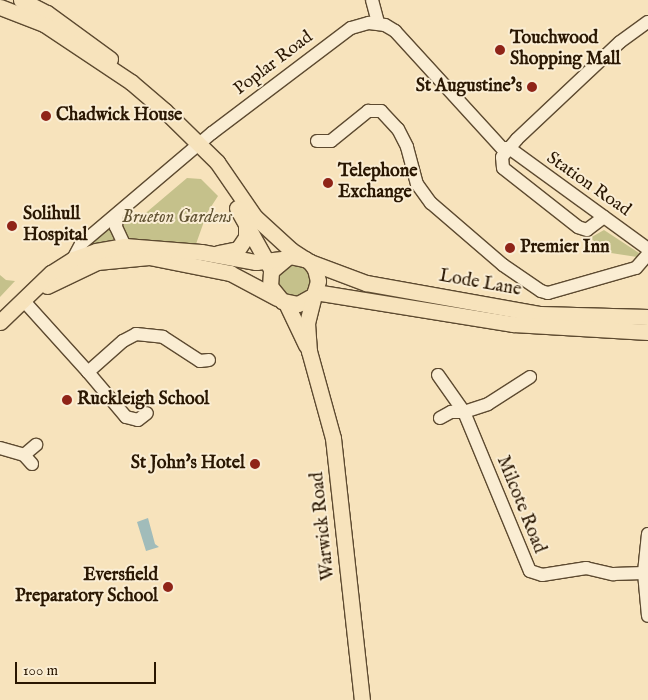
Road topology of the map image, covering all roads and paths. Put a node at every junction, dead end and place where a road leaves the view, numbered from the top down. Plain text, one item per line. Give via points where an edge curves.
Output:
1 (21, 0) edge
2 (372, 0) edge
3 (8, 6) edge
4 (378, 22) junction
5 (648, 22) edge
6 (126, 80) junction
7 (317, 141) dead end
8 (198, 145) junction
9 (509, 148) junction
10 (117, 215) junction
11 (604, 217) junction
12 (246, 221) junction
13 (125, 246) junction
14 (648, 249) edge
15 (207, 254) junction
16 (648, 254) edge
17 (73, 259) junction
18 (308, 261) junction
19 (274, 264) junction
20 (314, 293) junction
21 (25, 298) junction
22 (282, 301) junction
23 (648, 317) edge
24 (0, 322) edge
25 (648, 332) edge
26 (309, 351) junction
27 (209, 360) dead end
28 (88, 372) junction
29 (438, 375) dead end
30 (530, 377) dead end
31 (147, 412) dead end
32 (464, 412) junction
33 (440, 418) dead end
34 (36, 445) dead end
35 (0, 448) edge
36 (648, 534) edge
37 (644, 573) junction
38 (648, 616) edge
39 (362, 700) edge

1 - 6 main road via 87,40 111,60
2 - 4 street
3 - 6 main road via 44,24
4 - 8 street, Poplar Road via 351,28
4 - 9 street, Station Road via 395,31 484,126 492,128 507,142
5 - 9 street via 622,40
6 - 8 main road via 165,111
7 - 16 street via 331,141 368,111 381,111 398,129 407,146 417,184 431,203 503,265 542,291 548,293 636,268
8 - 10 street
8 - 12 main road
8 - 18 main road via 217,162 255,217
9 - 11 street, Station Road
9 - 11 street via 502,157 503,168 578,227 587,230
10 - 13 street via 116,227
10 - 17 street via 81,244
11 - 14 street, Station Road
12 - 15 main road via 246,237 238,249
12 - 19 main road
13 - 15 main road
13 - 17 main road
15 - 19 main road
17 - 21 main road via 51,273
18 - 19 main road
18 - 20 main road via 317,274
18 - 23 main road, Lode Lane via 366,283 540,314
19 - 22 main road via 270,286
20 - 22 main road via 304,302
20 - 25 main road, Lode Lane via 513,324
20 - 26 main road, Warwick Road via 307,324
21 - 22 main road via 84,267 129,256 172,260 230,272
21 - 24 main road
21 - 28 street
22 - 26 main road, Warwick Road
26 - 39 main road, Warwick Road via 333,438
27 - 28 street via 200,361 163,337 136,334 123,340
28 - 31 street via 126,417 138,420
29 - 32 street, Milcote Road
30 - 32 street via 488,404
32 - 33 street via 451,412
32 - 37 street, Milcote Road via 530,571 542,575 586,568 613,574
34 - 35 street via 28,459
36 - 37 street
37 - 38 street

